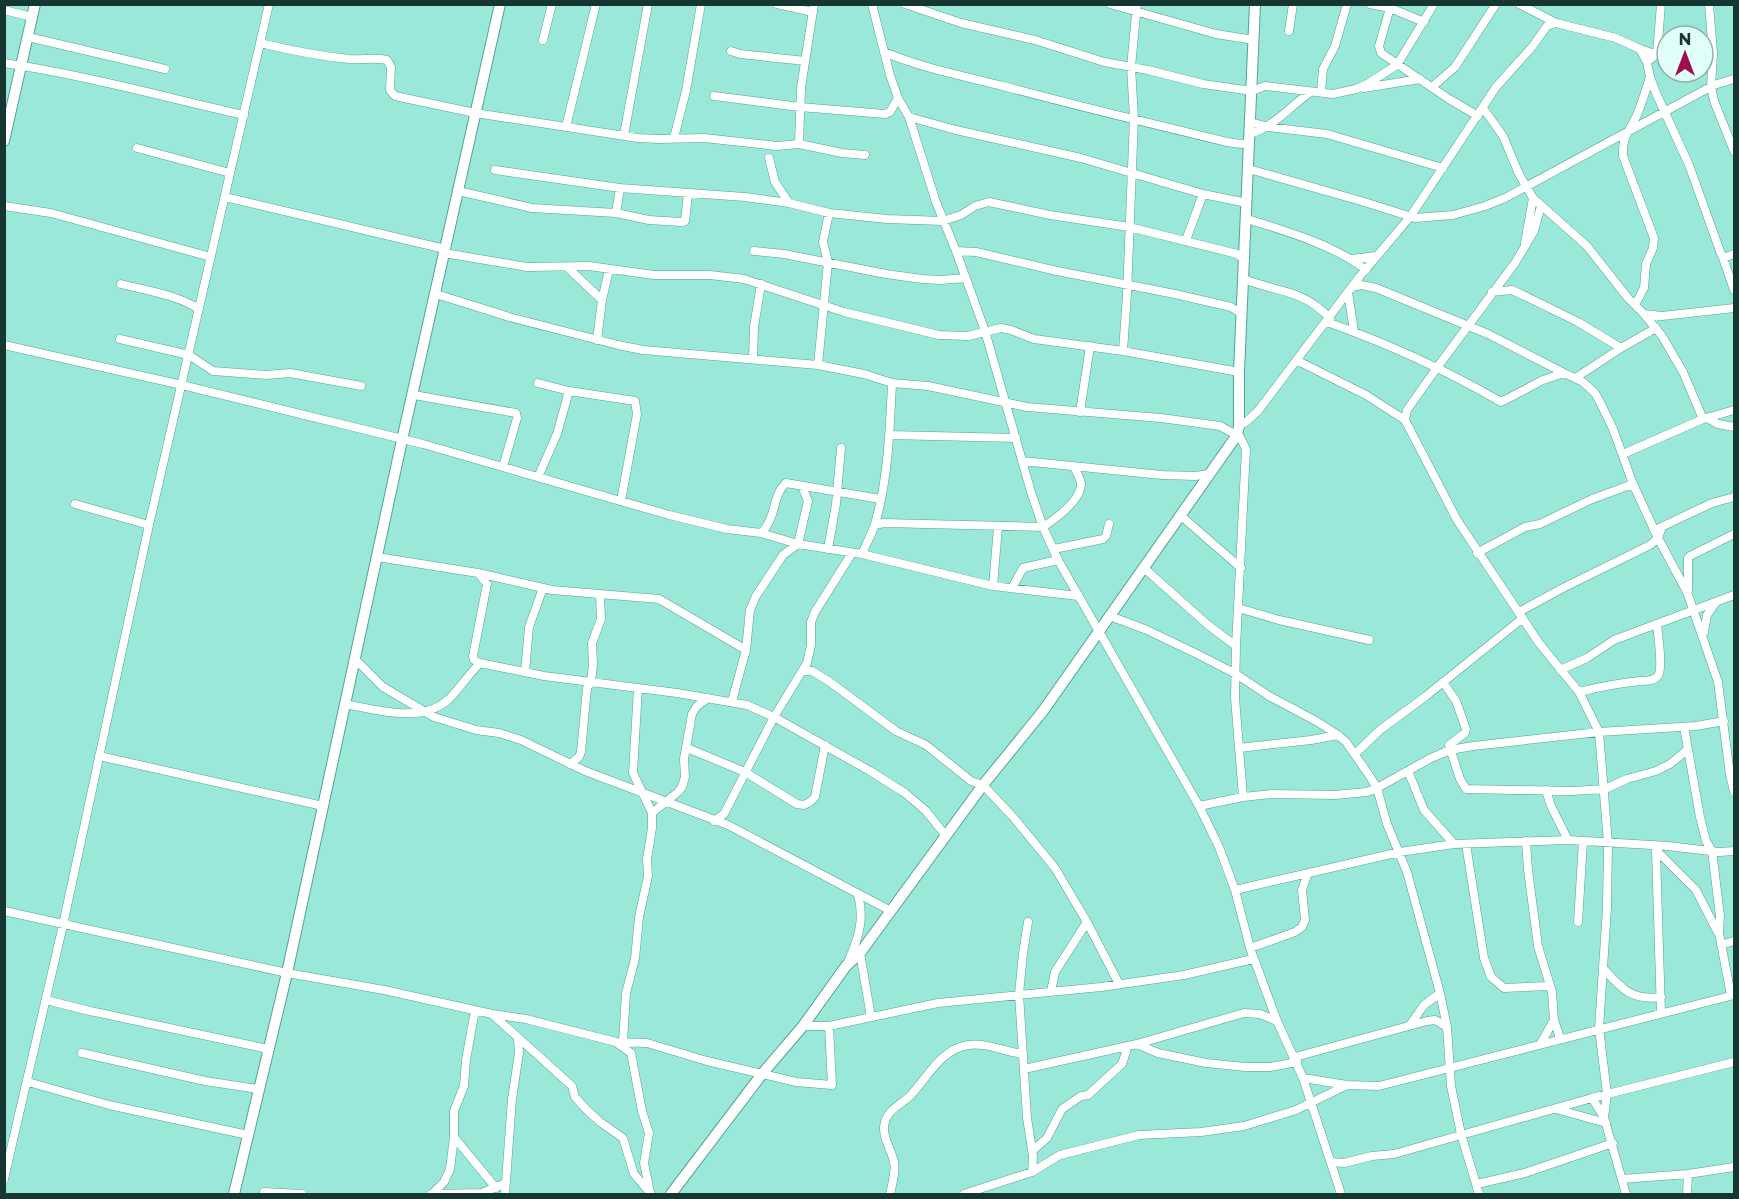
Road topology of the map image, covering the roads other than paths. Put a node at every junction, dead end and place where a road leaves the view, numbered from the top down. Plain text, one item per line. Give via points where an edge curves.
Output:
1 (35, 4) edge
2 (269, 4) edge
3 (500, 4) edge
4 (552, 4) edge
5 (596, 4) edge
6 (648, 4) edge
7 (701, 4) edge
8 (777, 4) edge
9 (872, 4) edge
10 (905, 4) edge
11 (1110, 4) edge
12 (1255, 4) edge
13 (1293, 4) edge
14 (1347, 4) edge
15 (1370, 4) edge
16 (1434, 4) edge
17 (1496, 4) edge
18 (1661, 4) edge
19 (1709, 4) edge
20 (1523, 5) edge
21 (813, 8) edge
22 (1137, 8) edge
23 (1390, 9) junction
24 (4, 10) edge
25 (32, 17) junction
26 (1543, 17) junction
27 (1424, 22) junction
28 (1556, 23) junction
29 (1659, 24) edge
30 (1710, 24) edge
31 (1547, 26) junction
32 (1289, 31) dead end
33 (28, 37) junction
34 (543, 40) dead end
35 (1254, 40) junction
36 (260, 43) junction
37 (1640, 49) junction
38 (731, 51) dead end
39 (884, 52) junction
40 (1655, 53) edge
41 (1655, 56) edge
42 (805, 61) junction
43 (1647, 62) junction
44 (4, 63) edge
45 (1397, 65) junction
46 (22, 66) junction
47 (1131, 67) junction
48 (165, 69) dead end
49 (1650, 77) junction
50 (1420, 79) junction
51 (1734, 79) edge
52 (1711, 84) edge
53 (1432, 87) junction
54 (1711, 87) junction
55 (1356, 89) junction
56 (4, 91) edge
57 (1252, 91) junction
58 (1311, 92) junction
59 (1321, 92) junction
60 (16, 93) junction
61 (714, 96) dead end
62 (898, 98) junction
63 (800, 107) junction
64 (1483, 108) junction
65 (1664, 111) junction
66 (475, 113) junction
67 (244, 115) junction
68 (1478, 116) junction
69 (909, 117) junction
70 (1134, 118) junction
71 (1251, 122) junction
72 (566, 127) junction
73 (1268, 127) junction
74 (1626, 131) junction
75 (624, 135) junction
76 (674, 138) junction
77 (1250, 139) junction
78 (4, 141) edge
79 (799, 144) junction
80 (761, 145) junction
81 (777, 146) junction
82 (138, 148) dead end
83 (1734, 151) edge
84 (865, 155) dead end
85 (769, 158) junction
86 (1443, 168) junction
87 (1249, 169) junction
88 (495, 170) dead end
89 (230, 173) junction
90 (1132, 174) junction
91 (1525, 186) junction
92 (620, 188) junction
93 (458, 191) junction
94 (688, 194) junction
95 (1203, 194) junction
96 (225, 197) junction
97 (1533, 198) junction
98 (789, 203) junction
99 (1247, 203) junction
100 (4, 206) edge
101 (1541, 206) junction
102 (616, 213) junction
103 (829, 213) junction
104 (1551, 215) junction
105 (1410, 217) junction
106 (1247, 219) junction
107 (1539, 220) junction
108 (943, 221) junction
109 (1129, 227) junction
110 (1144, 232) junction
111 (1129, 238) junction
112 (1186, 240) junction
113 (1525, 248) junction
114 (956, 250) junction
115 (445, 251) junction
116 (754, 251) dead end
117 (1734, 254) edge
118 (1242, 255) junction
119 (1376, 256) junction
120 (211, 257) junction
121 (1723, 258) junction
122 (1352, 259) junction
123 (828, 262) junction
124 (567, 267) junction
125 (609, 270) junction
126 (1363, 273) junction
127 (966, 278) junction
128 (1244, 279) junction
129 (1127, 283) junction
130 (121, 284) dead end
131 (761, 284) junction
132 (1376, 288) junction
133 (1350, 289) junction
134 (1734, 290) edge
135 (1492, 292) junction
136 (436, 294) junction
137 (602, 300) junction
138 (822, 305) junction
139 (1635, 305) junction
140 (1242, 308) junction
141 (1734, 308) edge
142 (199, 309) junction
143 (1644, 314) junction
144 (980, 319) junction
145 (1328, 320) junction
146 (1468, 326) junction
147 (1656, 328) junction
148 (985, 331) junction
149 (1353, 331) junction
150 (975, 334) junction
151 (120, 339) dead end
152 (597, 340) junction
153 (4, 345) edge
154 (1090, 346) junction
155 (1621, 348) junction
156 (1123, 351) junction
157 (189, 355) junction
158 (753, 359) junction
159 (1298, 361) junction
160 (818, 365) junction
161 (1436, 369) junction
162 (1239, 372) junction
163 (1564, 373) junction
164 (1577, 377) junction
165 (538, 383) dead end
166 (892, 383) junction
167 (182, 385) junction
168 (361, 386) dead end
169 (569, 391) junction
170 (414, 395) junction
171 (1007, 402) junction
172 (1027, 407) junction
173 (1407, 410) junction
174 (1733, 411) edge
175 (1080, 412) junction
176 (1396, 413) junction
177 (1705, 418) junction
178 (1405, 420) junction
179 (1012, 423) junction
180 (1734, 426) edge
181 (1238, 430) junction
182 (890, 435) junction
183 (1000, 437) junction
184 (1016, 438) junction
185 (402, 440) junction
186 (841, 448) dead end
187 (1623, 454) junction
188 (1022, 461) junction
189 (503, 467) junction
190 (1074, 467) junction
191 (1209, 474) junction
192 (538, 477) junction
193 (1633, 484) junction
194 (802, 486) junction
195 (837, 492) junction
196 (1734, 497) edge
197 (880, 499) junction
198 (621, 501) junction
199 (75, 504) dead end
200 (1180, 514) junction
201 (876, 521) junction
202 (1109, 524) dead end
203 (149, 525) junction
204 (769, 526) junction
205 (998, 527) junction
206 (1043, 527) junction
207 (1658, 528) junction
208 (761, 533) junction
209 (1734, 534) edge
210 (777, 538) junction
211 (1658, 538) junction
212 (798, 544) junction
213 (828, 549) junction
214 (1054, 549) junction
215 (852, 553) junction
216 (1477, 553) junction
217 (862, 554) junction
218 (783, 555) junction
219 (377, 557) junction
220 (1058, 560) junction
221 (1144, 568) junction
222 (1241, 568) junction
223 (478, 573) junction
224 (1069, 580) junction
225 (993, 586) junction
226 (543, 588) junction
227 (1012, 588) junction
228 (1688, 592) junction
229 (1060, 593) junction
230 (600, 595) junction
231 (1734, 595) edge
232 (1078, 596) junction
233 (1716, 602) junction
234 (1238, 608) junction
235 (1693, 609) junction
236 (1521, 615) junction
237 (1110, 616) junction
238 (1657, 624) junction
239 (1098, 633) junction
240 (1704, 636) junction
241 (1369, 640) dead end
242 (1236, 646) junction
243 (746, 650) junction
244 (356, 660) junction
245 (1580, 661) junction
246 (480, 663) junction
247 (807, 663) junction
248 (1560, 670) junction
249 (803, 671) junction
250 (812, 671) junction
251 (525, 672) junction
252 (1236, 674) junction
253 (1569, 681) junction
254 (591, 682) junction
255 (1443, 682) junction
256 (638, 688) junction
257 (1579, 692) junction
258 (708, 698) junction
259 (732, 701) junction
260 (345, 704) junction
261 (422, 711) junction
262 (774, 717) junction
263 (1724, 721) junction
264 (1684, 727) junction
265 (1599, 732) junction
266 (1338, 735) junction
267 (1730, 735) edge
268 (825, 745) junction
269 (687, 748) junction
270 (1239, 748) junction
271 (1450, 750) junction
272 (1687, 750) junction
273 (1355, 754) junction
274 (99, 756) junction
275 (570, 764) junction
276 (1408, 771) junction
277 (745, 772) junction
278 (983, 785) junction
279 (1377, 788) junction
280 (1605, 789) junction
281 (1546, 790) junction
282 (1589, 791) junction
283 (1734, 791) edge
284 (645, 794) junction
285 (1243, 797) junction
286 (665, 802) junction
287 (323, 806) junction
288 (1199, 806) junction
289 (1605, 806) junction
290 (727, 808) junction
291 (652, 813) junction
292 (714, 820) junction
293 (728, 825) junction
294 (946, 836) junction
295 (1568, 840) junction
296 (1526, 841) junction
297 (1583, 841) junction
298 (1706, 841) junction
299 (1608, 843) junction
300 (1454, 844) junction
301 (1466, 844) junction
302 (1655, 849) junction
303 (1698, 849) junction
304 (1712, 851) junction
305 (1734, 851) edge
306 (1400, 852) junction
307 (1308, 873) junction
308 (1235, 890) junction
309 (858, 895) junction
310 (4, 911) edge
311 (891, 911) junction
312 (1028, 922) dead end
313 (1087, 922) junction
314 (1578, 922) dead end
315 (63, 925) junction
316 (1719, 933) junction
317 (1734, 941) edge
318 (1721, 945) junction
319 (1250, 948) junction
320 (860, 953) junction
321 (1253, 959) junction
322 (846, 966) junction
323 (1603, 968) junction
324 (287, 973) junction
325 (1119, 984) junction
326 (1549, 986) junction
327 (1051, 991) junction
328 (1440, 993) junction
329 (1019, 994) junction
330 (1733, 995) edge
331 (1661, 996) junction
332 (46, 1000) junction
333 (476, 1010) junction
334 (1661, 1013) junction
335 (492, 1014) junction
336 (871, 1017) junction
337 (1554, 1020) junction
338 (1277, 1022) junction
339 (1410, 1025) junction
340 (803, 1026) junction
341 (829, 1026) junction
342 (1447, 1027) junction
343 (1599, 1028) junction
344 (518, 1038) junction
345 (1560, 1038) junction
346 (620, 1042) junction
347 (1541, 1043) junction
348 (1132, 1045) junction
349 (268, 1048) junction
350 (82, 1053) dead end
351 (1023, 1054) junction
352 (1296, 1059) junction
353 (1734, 1062) edge
354 (1450, 1068) junction
355 (1024, 1069) junction
356 (762, 1074) junction
357 (1303, 1078) junction
358 (28, 1082) junction
359 (1347, 1085) junction
360 (258, 1089) junction
361 (1607, 1094) junction
362 (1592, 1098) junction
363 (1310, 1103) junction
364 (1554, 1109) junction
365 (1605, 1120) junction
366 (1461, 1134) junction
367 (248, 1135) junction
368 (454, 1137) junction
369 (1613, 1143) junction
370 (1032, 1151) junction
371 (1331, 1162) junction
372 (6, 1167) edge
373 (1734, 1167) edge
374 (1032, 1172) junction
375 (1688, 1174) junction
376 (1638, 1177) junction
377 (4, 1179) edge
378 (1622, 1179) junction
379 (506, 1183) junction
380 (1477, 1184) junction
381 (496, 1188) junction
382 (264, 1192) dead end
383 (651, 1193) edge
384 (234, 1194) edge
385 (302, 1194) edge
386 (431, 1194) edge
387 (505, 1194) edge
388 (671, 1194) edge
389 (890, 1194) edge
390 (964, 1194) edge
391 (1341, 1194) edge
392 (1479, 1194) edge
393 (1626, 1194) edge
394 (1687, 1194) edge

1 - 25 street
2 - 36 street
3 - 66 street
4 - 34 street
5 - 72 street
6 - 75 street
7 - 76 street
8 - 21 street
9 - 39 street
10 - 47 street via 961,23
11 - 22 street
12 - 35 street
13 - 32 street
14 - 59 street via 1335,46 1323,69
15 - 23 street
16 - 27 street
17 - 53 street via 1455,67
18 - 29 street
19 - 30 street
20 - 26 street
21 - 42 street
22 - 35 street via 1216,34
22 - 47 street
23 - 27 street
23 - 45 street via 1379,46 1381,53
24 - 25 street
25 - 33 street
26 - 28 street
26 - 31 street
27 - 45 street
28 - 31 street
28 - 37 street via 1616,38
31 - 64 street
33 - 46 street
33 - 48 street
35 - 57 street
36 - 66 street via 351,59 387,60 391,67 390,90 395,96
36 - 67 street
37 - 40 street
37 - 43 street
38 - 42 street
39 - 62 street
39 - 70 street via 909,63
41 - 43 street
42 - 63 street
43 - 49 street
44 - 46 street
45 - 50 street
45 - 55 street
46 - 60 street
46 - 67 street via 86,77
47 - 57 street
47 - 70 street
49 - 65 street
49 - 74 street via 1636,116
50 - 53 street
50 - 55 street
51 - 54 street
52 - 54 street
53 - 68 street
54 - 65 street
54 - 83 street
55 - 59 street via 1333,94
56 - 60 street
57 - 58 street via 1265,86
57 - 71 street
58 - 59 street
58 - 73 street
60 - 78 street
61 - 63 street
62 - 63 street via 885,114
62 - 69 street
63 - 79 street
64 - 68 street
64 - 91 street via 1503,136
65 - 74 street
65 - 121 street via 1689,165
66 - 72 street
66 - 93 street
67 - 89 street
68 - 86 street
69 - 90 street
69 - 108 street
70 - 77 street via 1227,142 1241,144
70 - 90 street
71 - 73 street
71 - 77 street
72 - 75 street
73 - 77 street
73 - 86 street via 1327,134
74 - 91 street
74 - 139 street via 1623,156 1654,238 1644,288
75 - 76 street
76 - 80 street
77 - 87 street
79 - 81 street
79 - 84 street
80 - 81 street
80 - 85 street
81 - 85 street
82 - 89 street
85 - 98 street via 775,182
86 - 105 street
87 - 99 street
87 - 105 street
88 - 92 street
89 - 96 street
90 - 95 street
90 - 109 street
91 - 97 street
91 - 105 street via 1485,206 1453,215
92 - 94 street
92 - 102 street
93 - 102 street via 532,208
93 - 115 street
94 - 98 street
94 - 102 street via 685,221 650,220
95 - 99 street
95 - 112 street
96 - 115 street
96 - 120 street
97 - 101 street
97 - 113 street
98 - 103 street
99 - 106 street
100 - 120 street via 51,213
101 - 104 street
101 - 107 street
103 - 108 street
103 - 123 street via 823,242
104 - 107 street
104 - 139 street via 1587,246
105 - 119 street
106 - 118 street
106 - 122 street
107 - 113 street
108 - 109 street via 989,202
108 - 114 street
109 - 110 street
109 - 111 street
110 - 111 street
110 - 112 street
111 - 129 street
112 - 118 street
113 - 135 street
114 - 127 street
114 - 129 street
115 - 124 street via 527,267
115 - 136 street
116 - 123 street
117 - 121 street
118 - 128 street
119 - 122 street
119 - 126 street
120 - 142 street
121 - 134 street
122 - 126 street
123 - 127 street via 922,279
123 - 138 street
124 - 125 street
124 - 137 street
125 - 131 street via 728,277
125 - 137 street
126 - 132 street
126 - 133 street
127 - 144 street
128 - 140 street
128 - 145 street via 1298,294 1320,308
129 - 140 street
129 - 156 street
130 - 142 street via 171,295
131 - 138 street
131 - 158 street
132 - 133 street via 1360,285
132 - 146 street
133 - 145 street
133 - 149 street
135 - 146 street
135 - 155 street via 1512,291 1525,296
136 - 152 street
136 - 170 street
137 - 152 street
138 - 150 street via 939,335
138 - 160 street
139 - 143 street
140 - 162 street
141 - 143 street via 1662,316
142 - 157 street
143 - 147 street
144 - 148 street
144 - 150 street
145 - 149 street
145 - 159 street
146 - 161 street
146 - 163 street
147 - 155 street
147 - 177 street
148 - 150 street
148 - 154 street via 1001,328 1034,339
148 - 171 street
149 - 161 street
151 - 157 street
152 - 158 street via 643,350
153 - 167 street
154 - 156 street
154 - 175 street
155 - 164 street
156 - 162 street
157 - 167 street
157 - 168 street via 213,371 290,373
158 - 160 street
159 - 176 street
159 - 181 street
160 - 166 street
161 - 163 street via 1501,402
161 - 173 street
162 - 181 street
163 - 164 street
164 - 187 street via 1595,393
165 - 169 street
166 - 171 street
166 - 182 street
167 - 185 street
167 - 203 street
169 - 192 street via 557,434
169 - 198 street via 637,404
170 - 185 street
170 - 189 street via 516,414
171 - 172 street
171 - 179 street
172 - 175 street
172 - 179 street
173 - 176 street
173 - 178 street
174 - 177 street
174 - 180 street
175 - 181 street via 1184,420
176 - 178 street
177 - 180 street
177 - 187 street
178 - 216 street
179 - 183 street
179 - 184 street
181 - 191 street
181 - 222 street via 1246,449
182 - 183 street
182 - 197 street
183 - 184 street
184 - 188 street
185 - 189 street
185 - 219 street
186 - 195 street
187 - 193 street
188 - 190 street
188 - 206 street
189 - 192 street
190 - 191 street via 1178,476
190 - 206 street via 1080,478 1079,492 1061,514
191 - 200 street
192 - 198 street
193 - 207 street
193 - 216 street via 1525,527
194 - 195 street
194 - 204 street via 782,486
194 - 212 street via 808,501
195 - 197 street
195 - 213 street
196 - 207 street
197 - 201 street
198 - 208 street via 707,525
199 - 203 street
200 - 221 street
200 - 222 street
201 - 205 street
201 - 217 street
202 - 214 street via 1102,539
203 - 274 street
204 - 208 street
204 - 210 street
205 - 206 street
205 - 225 street
206 - 214 street
207 - 211 street
208 - 210 street
209 - 228 street via 1690,555
210 - 212 street
210 - 218 street
211 - 228 street
211 - 236 street
212 - 213 street
212 - 218 street
213 - 215 street
214 - 220 street
215 - 217 street
215 - 247 street via 814,612
216 - 236 street
217 - 225 street
218 - 243 street via 750,610
219 - 223 street
219 - 244 street
220 - 224 street
220 - 227 street via 1023,568
221 - 237 street
221 - 242 street
222 - 234 street
223 - 226 street
223 - 246 street via 487,584 473,656
224 - 229 street
224 - 232 street
225 - 227 street
226 - 230 street
226 - 251 street via 529,627
227 - 229 street
228 - 235 street
229 - 232 street
230 - 243 street via 659,599
230 - 254 street via 601,619 592,644
231 - 233 street
232 - 239 street
233 - 235 street
233 - 240 street via 1705,620
234 - 241 street
234 - 242 street
235 - 238 street
235 - 240 street
236 - 248 street
236 - 255 street
237 - 239 street
237 - 252 street
238 - 245 street via 1614,640
238 - 257 street via 1660,666 1655,678
239 - 278 street via 1043,711
239 - 288 street
240 - 263 street via 1718,682
242 - 252 street
243 - 259 street
244 - 260 street
244 - 261 street via 383,687
245 - 248 street
245 - 253 street
246 - 251 street
246 - 261 street via 450,698
247 - 249 street
247 - 250 street
248 - 253 street
249 - 250 street
249 - 262 street
250 - 278 street via 896,730 926,746 971,781
251 - 254 street
252 - 266 street
252 - 270 street
253 - 257 street
254 - 256 street
254 - 275 street via 587,688 579,757
255 - 271 street via 1456,701 1466,731 1450,743
255 - 273 street
256 - 258 street
256 - 284 street via 633,766
257 - 265 street
258 - 259 street
258 - 269 street via 692,714
259 - 262 street
260 - 261 street via 380,712
260 - 287 street
261 - 275 street via 476,730 512,736
262 - 268 street
262 - 277 street
263 - 264 street
263 - 267 street
264 - 265 street
264 - 272 street
265 - 271 street
265 - 280 street
266 - 270 street
266 - 273 street
267 - 283 street
268 - 277 street via 815,797 804,805
268 - 294 street via 915,801
269 - 277 street
269 - 286 street via 682,787
270 - 285 street
271 - 276 street
271 - 281 street via 1466,789
272 - 280 street via 1663,768
272 - 298 street
273 - 279 street
274 - 287 street
274 - 315 street
275 - 284 street
276 - 279 street
276 - 300 street via 1424,810
277 - 290 street
278 - 294 street
278 - 313 street via 1055,868
279 - 285 street via 1335,795
279 - 306 street
280 - 282 street
280 - 289 street
281 - 282 street
281 - 295 street
282 - 289 street
284 - 286 street
284 - 291 street
285 - 288 street
286 - 291 street
286 - 292 street
287 - 324 street
288 - 308 street
289 - 299 street
290 - 292 street via 721,818
290 - 293 street
291 - 346 street via 648,876
292 - 293 street
293 - 309 street
294 - 311 street
295 - 296 street
295 - 297 street
296 - 301 street
296 - 326 street via 1534,922
297 - 299 street
297 - 314 street
298 - 303 street
298 - 304 street
299 - 302 street
299 - 323 street
300 - 301 street
300 - 306 street
301 - 326 street via 1484,958 1491,976 1504,988
302 - 303 street
302 - 316 street via 1696,890
302 - 331 street
303 - 304 street
304 - 305 street
304 - 316 street
306 - 307 street
306 - 328 street
307 - 308 street
307 - 319 street via 1302,890 1302,927
308 - 319 street
309 - 311 street
309 - 322 street via 862,919
310 - 315 street
311 - 320 street
312 - 329 street
313 - 325 street
313 - 327 street via 1055,972
315 - 324 street
315 - 332 street
316 - 318 street
317 - 318 street
318 - 330 street
319 - 321 street
320 - 322 street
320 - 336 street
321 - 325 street via 1184,975
321 - 338 street
322 - 340 street
323 - 331 street via 1622,989 1637,997
323 - 343 street
324 - 333 street
324 - 349 street
325 - 327 street
326 - 337 street
327 - 329 street
328 - 339 street via 1424,1005
328 - 342 street
329 - 336 street via 927,1005
329 - 351 street
330 - 334 street
331 - 334 street
332 - 349 street
332 - 358 street
333 - 335 street
333 - 368 street via 464,1086 454,1111
334 - 343 street
335 - 344 street
335 - 346 street
336 - 341 street
337 - 345 street
337 - 347 street
338 - 348 street via 1260,1014 1244,1013
338 - 352 street
339 - 342 street via 1435,1020
339 - 352 street
340 - 341 street
340 - 356 street
341 - 356 street via 832,1085
342 - 354 street
343 - 345 street
343 - 361 street
344 - 379 street
344 - 383 street via 572,1086 575,1097 600,1122 623,1138 634,1174
345 - 347 street
346 - 356 street via 647,1043
346 - 383 street via 635,1067 649,1132 644,1163
347 - 354 street
348 - 352 street via 1206,1063 1245,1067 1270,1067
348 - 355 street
348 - 370 street via 1122,1064 1088,1095 1062,1109 1047,1138
349 - 360 street
350 - 360 street
351 - 355 street
351 - 389 street via 978,1045 958,1048 934,1066 910,1095 892,1109 884,1132 895,1166
352 - 357 street
353 - 361 street
354 - 359 street via 1379,1086
354 - 366 street
355 - 370 street
356 - 388 street
357 - 359 street
357 - 363 street
358 - 367 street via 109,1105
358 - 372 street
359 - 363 street
360 - 367 street
361 - 362 street
361 - 365 street
362 - 364 street
362 - 365 street
363 - 371 street
363 - 374 street via 1244,1126 1139,1135 1060,1155
364 - 365 street
364 - 366 street
365 - 369 street
366 - 371 street via 1394,1154
366 - 380 street
367 - 384 street
368 - 381 street
368 - 386 street via 448,1176
369 - 378 street
369 - 380 street via 1536,1170
370 - 374 street
371 - 391 street
372 - 377 street
373 - 375 street
374 - 390 street
375 - 376 street
375 - 394 street
376 - 378 street
376 - 393 street
378 - 393 street
379 - 381 street
379 - 387 street
380 - 392 street
381 - 386 street via 482,1193
382 - 385 street

